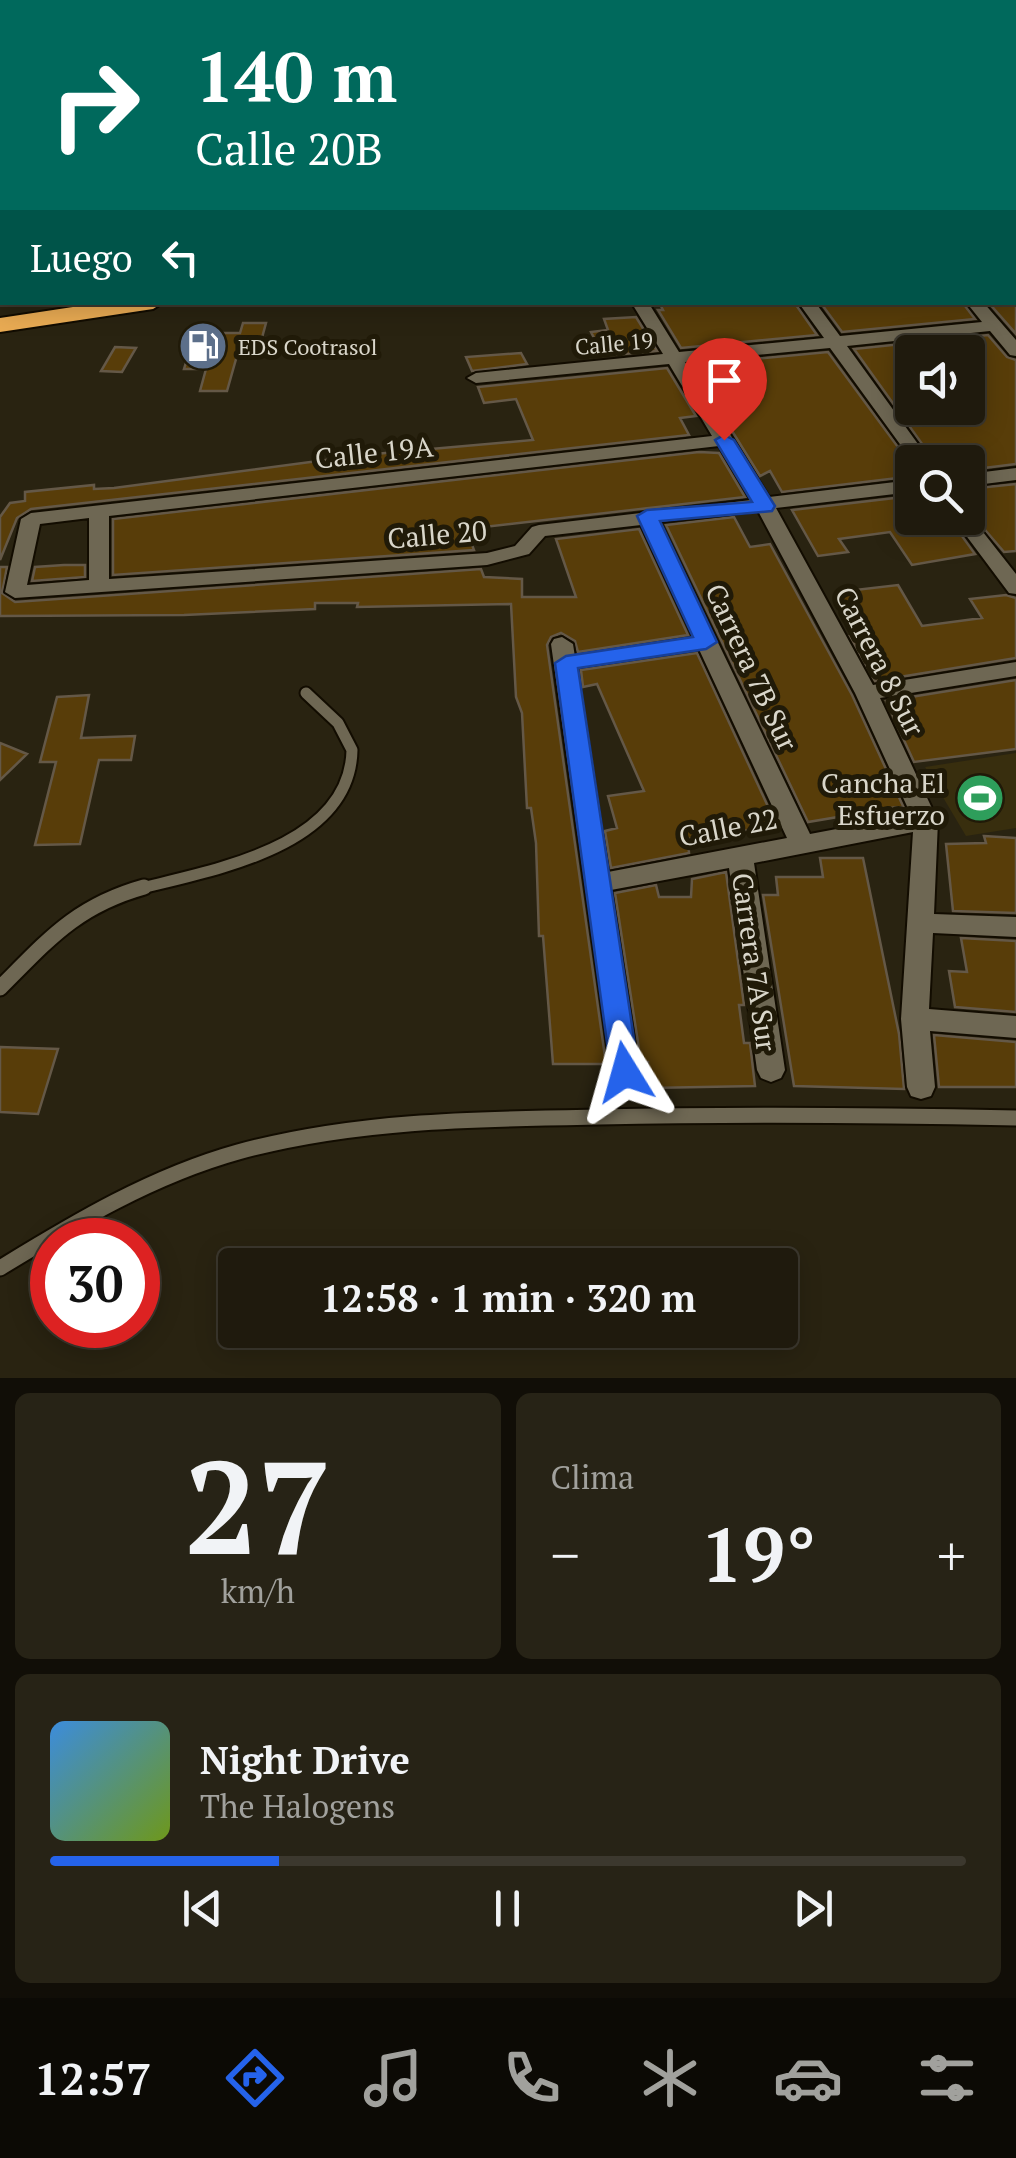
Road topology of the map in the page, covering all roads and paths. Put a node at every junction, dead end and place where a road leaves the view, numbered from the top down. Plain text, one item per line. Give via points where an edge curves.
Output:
1 (132, 305) edge
2 (642, 305) edge
3 (808, 305) edge
4 (976, 305) edge
5 (0, 325) edge
6 (994, 326) junction
7 (836, 344) junction
8 (1016, 352) edge
9 (674, 360) junction
10 (476, 378) dead end
11 (724, 440) junction
12 (910, 445) edge
13 (1016, 474) edge
14 (985, 478) edge
15 (895, 488) edge
16 (765, 506) junction
17 (98, 511) junction
18 (647, 516) junction
19 (975, 535) edge
20 (100, 586) junction
21 (1016, 588) edge
22 (15, 592) joint
23 (706, 642) junction
24 (564, 653) joint
25 (1016, 670) edge
26 (866, 693) junction
27 (306, 694) dead end
28 (926, 821) junction
29 (802, 844) junction
30 (740, 854) junction
31 (600, 884) junction
32 (922, 923) junction
33 (1016, 926) edge
34 (0, 988) edge
35 (916, 1019) junction
36 (1016, 1027) edge
37 (770, 1070) dead end
38 (625, 1072) dead end
39 (922, 1087) dead end
40 (1016, 1118) edge
41 (0, 1268) edge

1 - 5 highway
2 - 9 street, Carrera 8 Sur
3 - 7 street
4 - 6 street
6 - 7 street, Calle 19
6 - 8 street
7 - 9 street, Calle 19
7 - 12 street
9 - 10 street, Calle 19
9 - 11 street, Carrera 8 Sur
11 - 16 street, Carrera 8 Sur
11 - 17 street, Calle 19A
13 - 14 street
15 - 16 street, Calle 20
16 - 18 street, Calle 20
16 - 26 street, Carrera 8 Sur
17 - 20 street
17 - 22 street, Calle 19A via 30,518
18 - 20 street, Calle 20 via 539,531 522,550 487,559
18 - 23 street, Carrera 7B Sur
19 - 21 street
20 - 22 street, Calle 20
23 - 24 lane
23 - 29 street, Carrera 7B Sur
24 - 31 street
25 - 26 street
26 - 28 street, Carrera 8 Sur
27 - 34 lane via 346,734 352,754 338,794 314,826 264,853 81,911
28 - 29 street, Calle 22
28 - 32 street, Carrera 8 Sur
29 - 30 street, Calle 22
30 - 31 street, Calle 22
30 - 37 street, Carrera 7A Sur
31 - 38 street
32 - 33 street
32 - 35 street, Carrera 8 Sur
35 - 36 street
35 - 39 street, Carrera 8 Sur
40 - 41 lane via 742,1114 378,1126 245,1150 188,1168 82,1218

